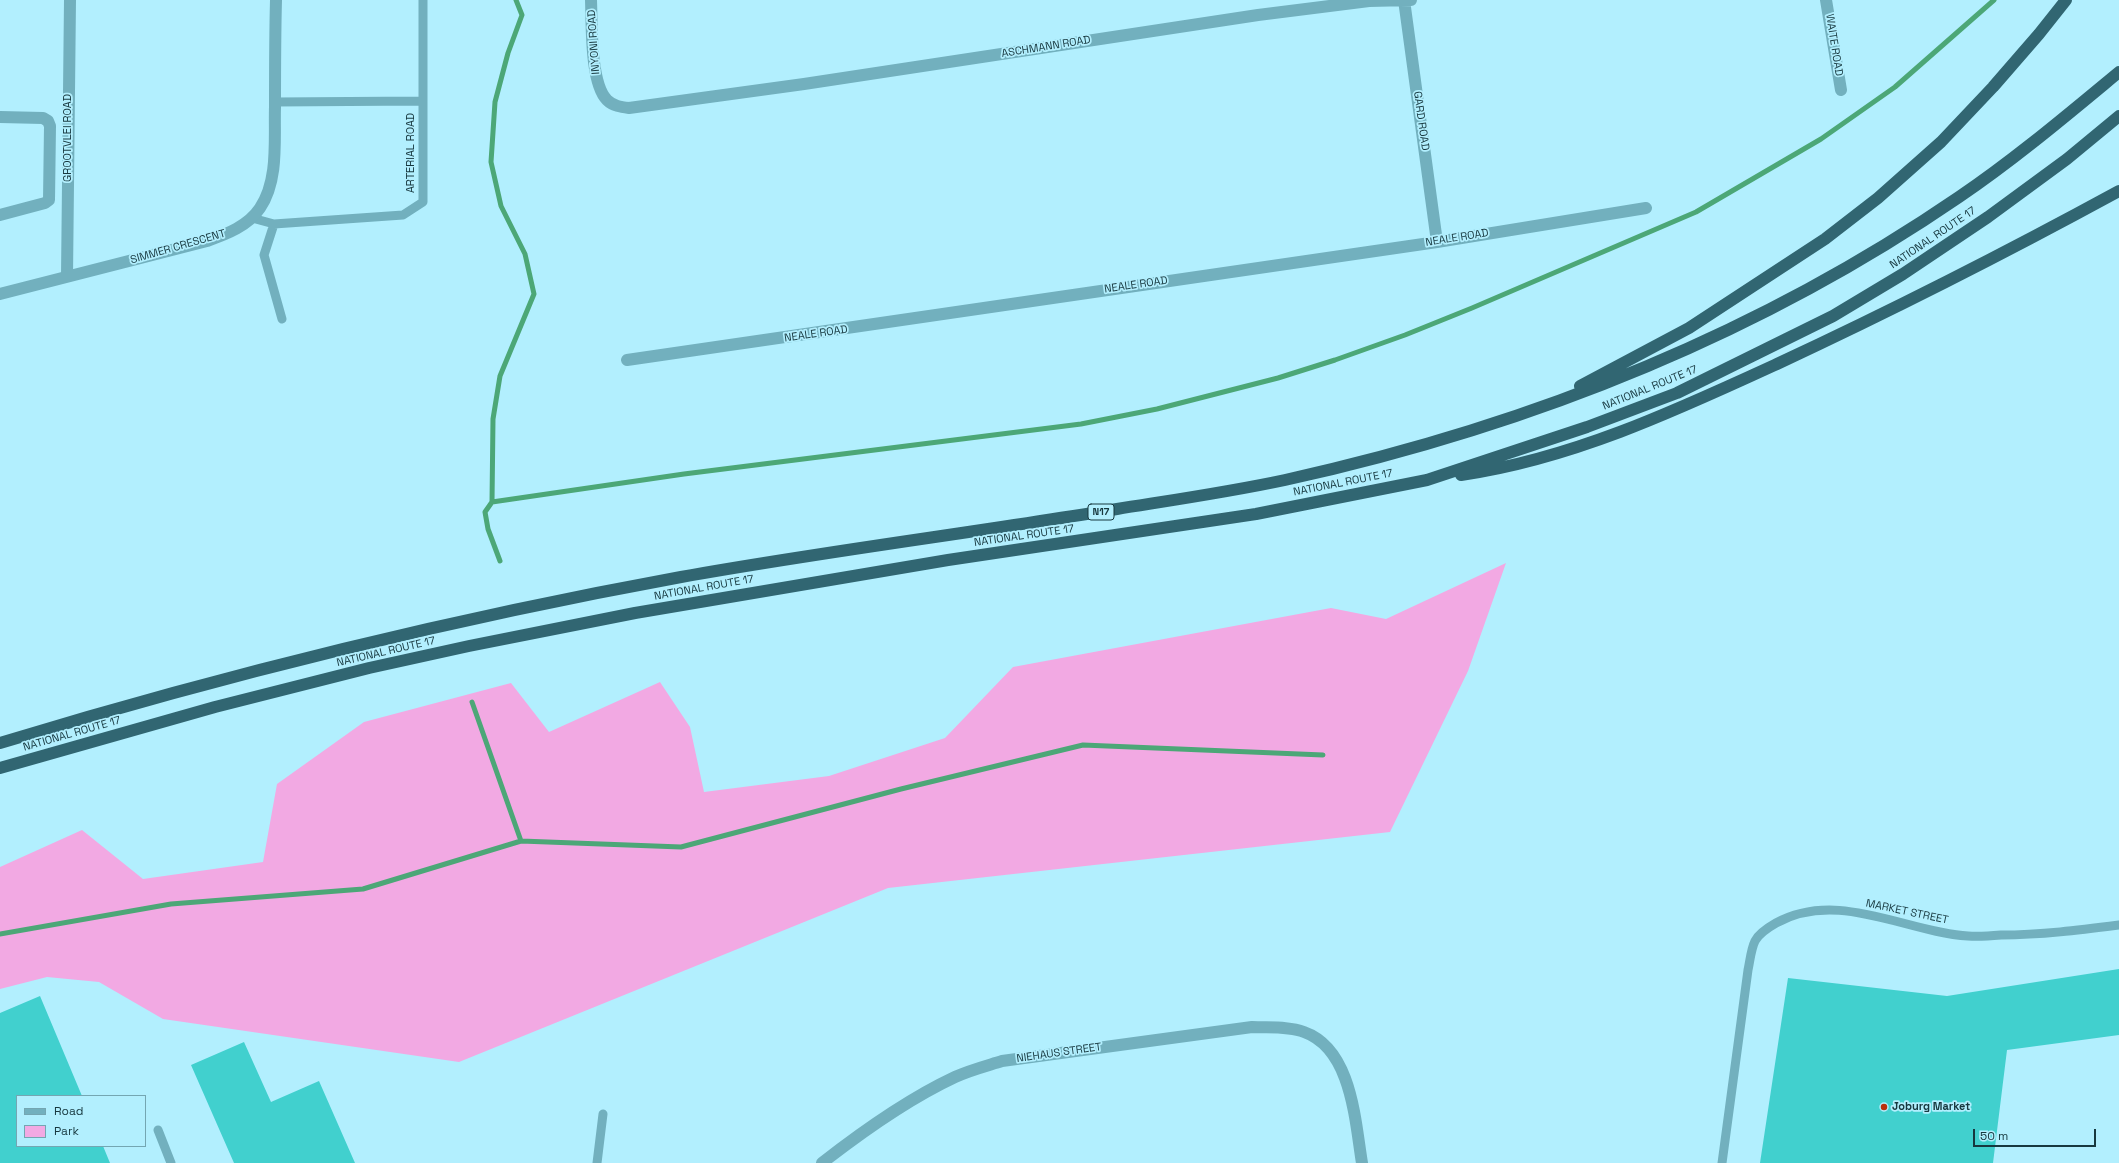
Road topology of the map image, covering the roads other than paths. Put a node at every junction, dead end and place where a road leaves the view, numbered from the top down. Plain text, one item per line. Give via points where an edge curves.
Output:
1 (70, 0) edge
2 (276, 0) edge
3 (423, 0) edge
4 (590, 0) edge
5 (1406, 0) edge
6 (1826, 0) edge
7 (2066, 0) edge
8 (2119, 72) edge
9 (1841, 90) dead end
10 (423, 100) junction
11 (682, 101) joint
12 (275, 102) junction
13 (0, 116) edge
14 (2119, 116) edge
15 (2119, 191) edge
16 (1646, 208) dead end
17 (0, 215) edge
18 (252, 218) junction
19 (274, 224) junction
20 (1437, 242) junction
21 (67, 276) junction
22 (0, 294) edge
23 (282, 319) dead end
24 (627, 360) dead end
25 (1544, 406) junction
26 (1427, 480) junction
27 (0, 743) edge
28 (0, 768) edge
29 (2119, 925) edge
30 (603, 1114) dead end
31 (158, 1130) dead end
32 (171, 1163) edge
33 (597, 1163) edge
34 (822, 1163) edge
35 (1362, 1163) edge
36 (1722, 1163) edge

1 - 21 street, GROOTVLEI ROAD
2 - 12 street, SIMMER CRESCENT
3 - 10 lane, ARTERIAL ROAD
4 - 11 street, INYONI ROAD via 596,77 600,90 607,100 619,107 629,108
5 - 11 street, ASCHMANN ROAD via 1369,1 1258,15
5 - 20 street, GARD ROAD
6 - 9 street, WAITE ROAD
7 - 25 highway via 2008,70 1941,142 1873,202 1825,239 1689,328
8 - 25 highway, N17 via 2065,117 1963,194 1858,262 1803,294 1698,346
10 - 12 lane
10 - 19 lane, ARTERIAL ROAD via 423,202 403,215
12 - 18 street, SIMMER CRESCENT via 272,173 261,207
13 - 17 street via 43,118 48,121 50,195 45,203
14 - 26 highway, NATIONAL ROUTE 17 / N17 via 2067,159 1988,217 1903,274 1833,316 1677,393 1587,427
15 - 26 highway via 1973,269 1829,340 1653,419 1567,450 1491,470
16 - 20 street, NEALE ROAD
18 - 19 lane, ARTERIAL ROAD
18 - 21 street, SIMMER CRESCENT via 226,234 207,241
19 - 23 lane via 264,255
20 - 24 street, NEALE ROAD
21 - 22 street, SIMMER CRESCENT
25 - 27 highway, N17 via 1388,454 1284,480 1084,515 687,576 410,633 203,684
26 - 28 highway, NATIONAL ROUTE 17 / N17 via 1256,514 940,561 635,613 469,646 215,707
29 - 36 lane, MARKET STREET via 2038,935 1968,936 1916,927 1883,917 1829,910 1806,912 1766,929 1756,940 1748,970
30 - 33 lane
31 - 32 lane
34 - 35 street, NIEHAUS STREET via 933,1087 956,1076 1002,1061 1252,1027 1284,1028 1305,1032 1333,1054 1343,1071 1350,1093

